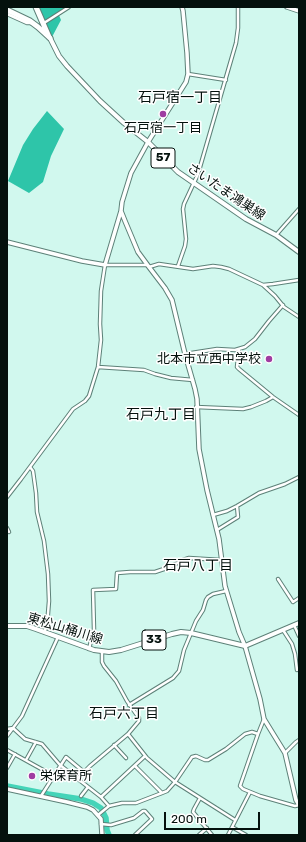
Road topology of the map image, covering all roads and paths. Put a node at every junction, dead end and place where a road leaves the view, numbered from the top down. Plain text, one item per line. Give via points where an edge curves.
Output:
1 (36, 7) edge
2 (69, 7) edge
3 (182, 7) edge
4 (238, 7) edge
5 (287, 7) edge
6 (7, 10) edge
7 (299, 11) edge
8 (7, 14) edge
9 (32, 23) junction
10 (43, 23) junction
11 (50, 38) junction
12 (188, 74) junction
13 (226, 80) junction
14 (148, 142) junction
15 (194, 183) junction
16 (299, 209) edge
17 (122, 211) junction
18 (276, 235) junction
19 (7, 242) edge
20 (299, 252) edge
21 (105, 265) junction
22 (148, 266) junction
23 (178, 266) junction
24 (299, 280) edge
25 (263, 285) junction
26 (283, 305) junction
27 (299, 317) edge
28 (239, 349) junction
29 (185, 354) junction
30 (98, 367) junction
31 (193, 380) junction
32 (273, 397) junction
33 (196, 407) junction
34 (299, 415) edge
35 (30, 466) junction
36 (299, 477) edge
37 (7, 496) edge
38 (238, 506) junction
39 (213, 515) junction
40 (7, 528) edge
41 (216, 530) junction
42 (10, 532) dead end
43 (221, 560) junction
44 (278, 579) dead end
45 (226, 591) junction
46 (299, 598) edge
47 (299, 623) edge
48 (294, 625) junction
49 (7, 626) edge
50 (283, 630) junction
51 (44, 632) junction
52 (191, 633) junction
53 (299, 636) edge
54 (58, 638) junction
55 (245, 646) junction
56 (89, 649) junction
57 (102, 652) junction
58 (297, 670) dead end
59 (129, 705) junction
60 (264, 719) junction
61 (13, 728) junction
62 (7, 729) edge
63 (128, 734) junction
64 (258, 734) junction
65 (7, 736) edge
66 (299, 740) edge
67 (36, 742) junction
68 (114, 745) junction
69 (7, 750) edge
70 (285, 753) junction
71 (15, 754) junction
72 (145, 756) junction
73 (126, 758) dead end
74 (26, 760) junction
75 (60, 765) junction
76 (135, 766) junction
77 (7, 768) edge
78 (84, 772) junction
79 (54, 776) junction
80 (77, 779) junction
81 (175, 782) junction
82 (88, 787) junction
83 (7, 789) edge
84 (250, 792) junction
85 (162, 794) junction
86 (41, 796) junction
87 (81, 796) dead end
88 (101, 797) junction
89 (200, 798) junction
90 (299, 805) edge
91 (109, 806) junction
92 (98, 815) junction
93 (235, 820) junction
94 (101, 824) junction
95 (232, 827) junction
96 (206, 828) junction
97 (102, 835) edge
98 (135, 835) edge
99 (199, 835) edge
100 (212, 835) edge
101 (228, 835) edge
102 (246, 835) edge

1 - 10 highway
2 - 10 street
3 - 12 street
4 - 13 street via 236,43
5 - 7 street
6 - 9 highway
8 - 9 street
9 - 11 highway
10 - 11 highway
11 - 14 main road, さいたま鴻巣線 / 57 via 67,66 124,123
12 - 13 street
12 - 14 street via 186,82
13 - 15 street
14 - 15 main road, さいたま鴻巣線 / 57 via 178,172
14 - 17 street via 131,173 125,189
15 - 18 main road, さいたま鴻巣線 / 57 via 246,219
15 - 23 street via 183,209 186,239
16 - 18 street
17 - 21 street
17 - 22 street via 138,252
18 - 20 main road, さいたま鴻巣線 / 57
19 - 21 street
21 - 22 street
21 - 30 street via 101,291
22 - 23 street
22 - 29 street via 172,300
23 - 25 street via 193,269 221,267
24 - 25 street
25 - 26 street
26 - 27 street
26 - 28 street via 255,339
28 - 29 street via 217,349
28 - 32 street via 239,369
29 - 31 street
30 - 31 street via 144,370 171,378
30 - 35 street via 89,396 73,409
31 - 33 street
32 - 33 street via 266,402 243,409
32 - 34 street
33 - 39 street via 199,449
35 - 37 street
35 - 51 street via 33,471 48,574 49,601 47,626
36 - 38 street via 260,493
38 - 39 street
38 - 41 street via 238,517
39 - 41 street
40 - 42 street
41 - 43 street
43 - 45 street
43 - 56 street via 189,558 155,572 117,574 116,589 93,590 94,629
44 - 46 street via 293,602
45 - 52 street via 208,597
45 - 55 street
47 - 48 main road
48 - 50 main road
48 - 53 street
49 - 51 main road, 東松山桶川線 / 33 via 27,626
50 - 55 main road
50 - 58 street via 296,654
51 - 54 main road, 東松山桶川線 / 33
52 - 55 main road, 東松山桶川線 / 33
52 - 57 main road, 東松山桶川線 / 33 via 181,632 121,650
52 - 59 street via 179,671 173,678
54 - 56 main road, 東松山桶川線 / 33
54 - 61 street via 29,702
55 - 60 street
56 - 57 main road, 東松山桶川線 / 33
57 - 59 street via 104,666 116,681
59 - 63 street via 139,721
60 - 64 street
60 - 70 street
61 - 62 street
61 - 65 street
61 - 67 street via 25,739
63 - 68 street
63 - 72 street
64 - 81 street via 245,734 208,760 196,756 192,758
64 - 84 street via 240,786
66 - 70 street
67 - 74 street
67 - 75 street via 42,744
68 - 73 street
68 - 78 street
69 - 71 street
70 - 90 street
71 - 74 street
71 - 77 street
72 - 76 street
72 - 81 street
74 - 79 street
75 - 78 street via 66,757
75 - 79 street
75 - 80 street
76 - 85 street
76 - 88 street
78 - 80 street
79 - 86 street
80 - 82 street
81 - 85 street
81 - 89 street
82 - 87 street
82 - 88 street
83 - 86 street
84 - 90 street
84 - 93 street
85 - 91 street via 136,803
86 - 92 street via 87,807
88 - 91 street
89 - 93 street
89 - 96 street via 193,812
91 - 92 street
92 - 94 street
93 - 95 street
94 - 97 street
94 - 98 street via 111,825 134,818 145,811 152,817 151,820
95 - 101 street
95 - 102 street
96 - 99 street
96 - 100 street

